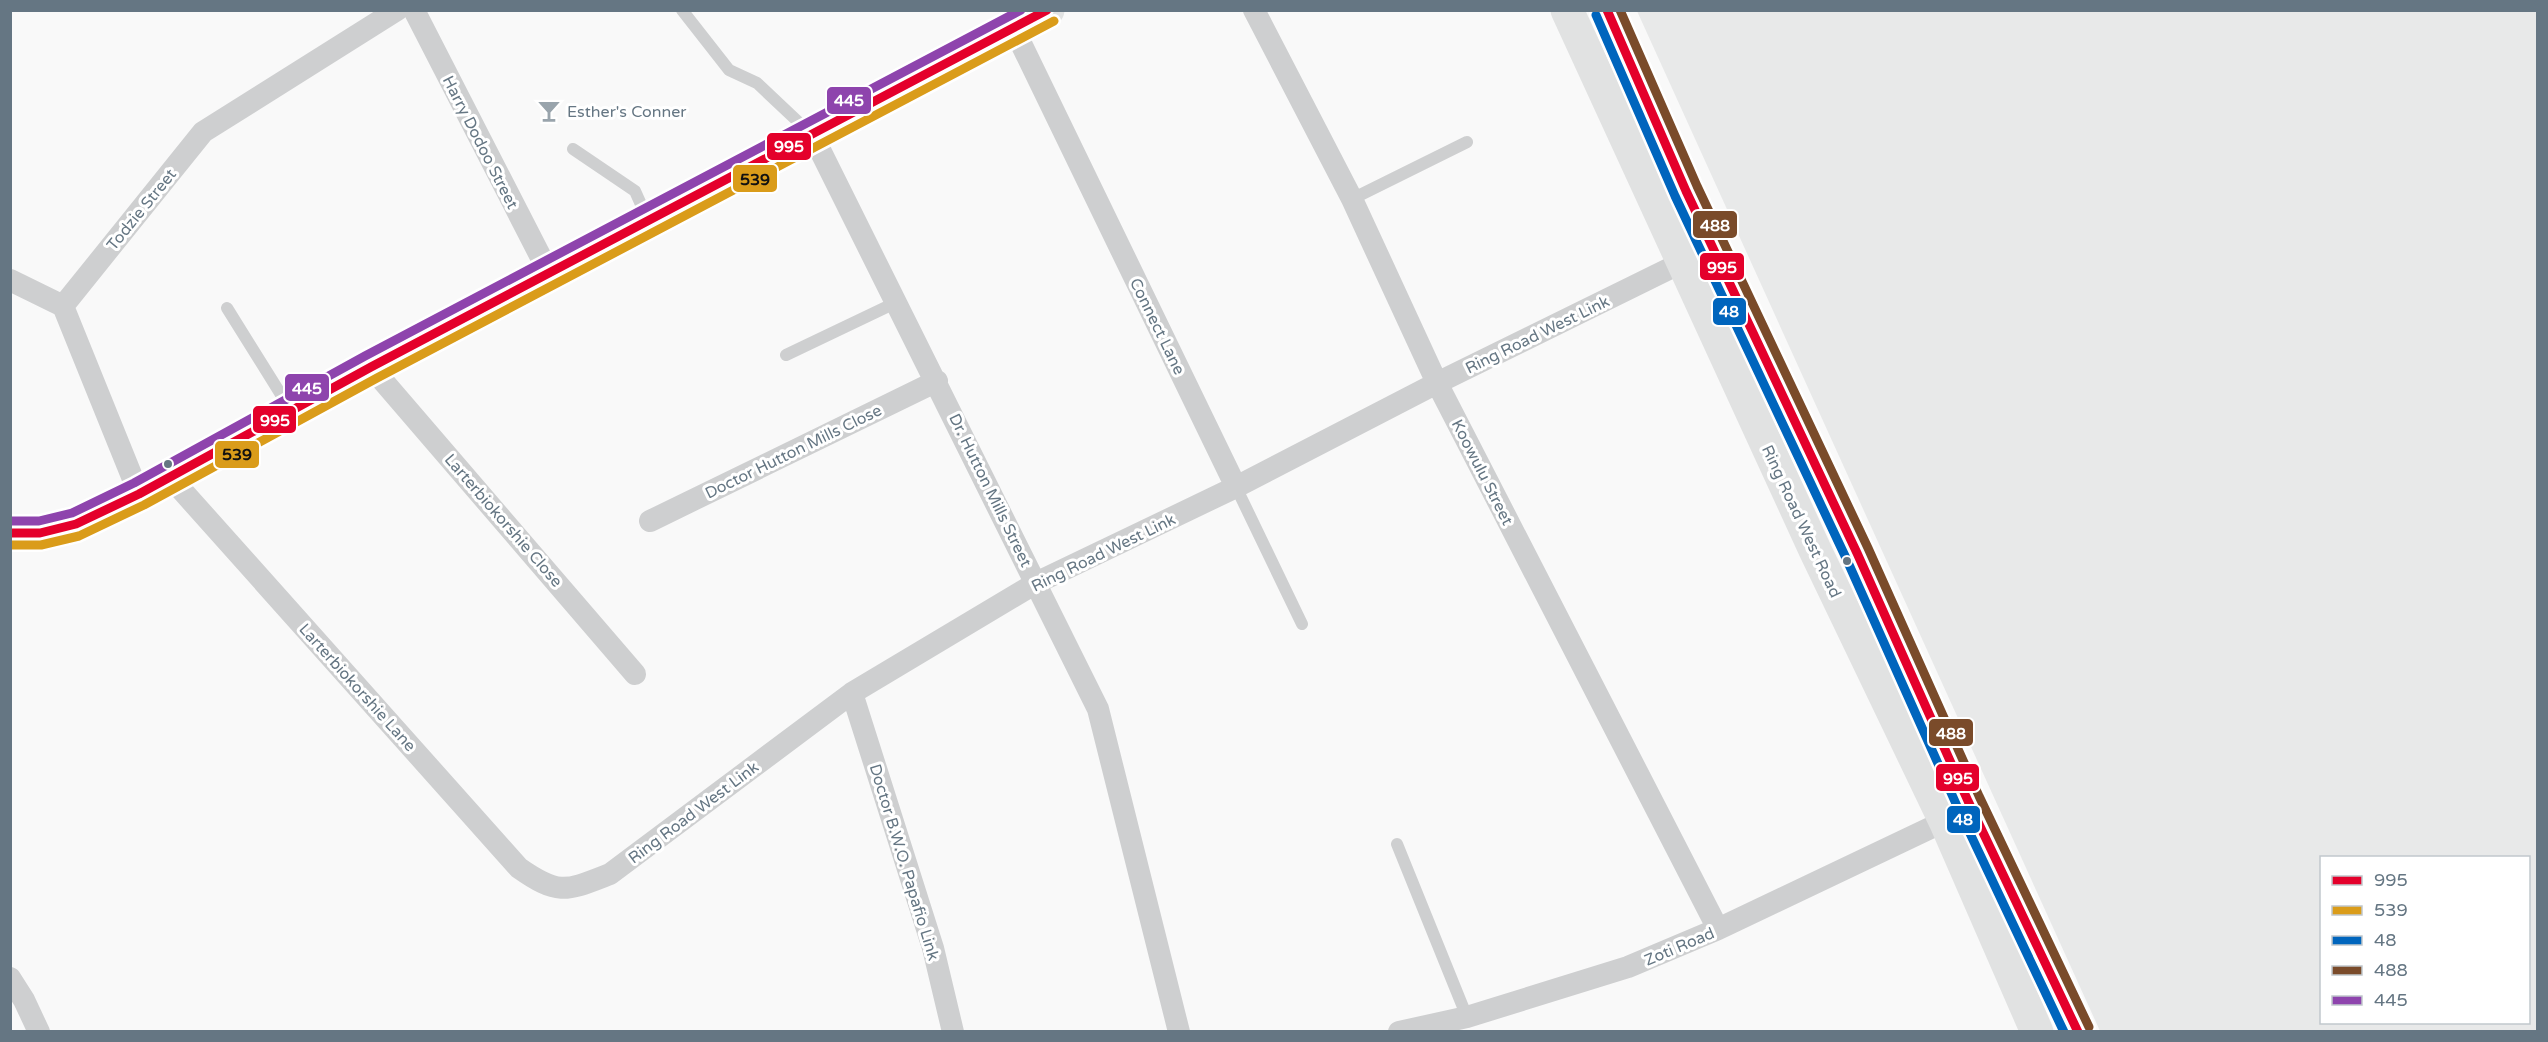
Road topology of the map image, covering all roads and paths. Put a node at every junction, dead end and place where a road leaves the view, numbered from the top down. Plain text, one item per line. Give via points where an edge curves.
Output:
1 (397, 10) edge
2 (414, 10) edge
3 (682, 10) edge
4 (1048, 10) edge
5 (1254, 10) edge
6 (1567, 10) edge
7 (1607, 12) edge
8 (1014, 29) junction
9 (813, 136) junction
10 (1467, 142) dead end
11 (573, 149) dead end
12 (1352, 199) junction
13 (649, 221) junction
14 (1683, 262) junction
15 (549, 273) junction
16 (10, 280) edge
17 (897, 302) junction
18 (63, 306) junction
19 (227, 308) dead end
20 (786, 355) dead end
21 (370, 367) junction
22 (937, 381) junction
23 (1437, 383) junction
24 (291, 410) junction
25 (170, 477) junction
26 (1236, 487) junction
27 (139, 494) junction
28 (650, 521) dead end
29 (10, 533) edge
30 (1036, 583) junction
31 (1302, 624) dead end
32 (635, 674) dead end
33 (852, 693) junction
34 (1945, 822) junction
35 (1397, 844) dead end
36 (554, 888) joint
37 (1718, 930) junction
38 (10, 978) edge
39 (1467, 1017) junction
40 (39, 1032) edge
41 (953, 1032) edge
42 (1179, 1032) edge
43 (1399, 1032) edge
44 (2037, 1032) edge
45 (2078, 1032) edge

1 - 18 street, Todzie Street via 203,132
2 - 15 street, Harry Dodoo Street
3 - 9 lane via 729,70 757,83
4 - 8 main road
5 - 12 street, Koowulu Street
6 - 14 main road, Ring Road West Road
7 - 45 main road via 1686,191
8 - 9 main road
8 - 26 street, Connect Lane
9 - 13 main road
9 - 17 street, Dr. Hutton Mills Street
10 - 12 lane
11 - 13 lane via 635,191
12 - 23 street, Koowulu Street
13 - 15 main road
14 - 23 street, Ring Road West Link
14 - 34 main road, Ring Road West Road
15 - 21 main road
16 - 18 street
17 - 20 lane
17 - 22 street, Dr. Hutton Mills Street
18 - 27 street
19 - 24 lane
21 - 24 main road
21 - 32 street, Larterbiokorshie Close
22 - 28 street, Doctor Hutton Mills Close
22 - 30 street, Dr. Hutton Mills Street
23 - 26 street, Ring Road West Link
23 - 37 street, Koowulu Street
24 - 25 main road
25 - 27 main road
25 - 36 street, Larterbiokorshie Lane via 519,868
26 - 30 street, Ring Road West Link
26 - 31 lane, Connect Lane
27 - 29 main road via 76,524 40,533
30 - 33 street, Ring Road West Link
30 - 42 street, Dr. Hutton Mills Street via 1098,709
33 - 36 street, Ring Road West Link via 610,874 569,889
33 - 41 street, Doctor B.W.O. Papafio Link via 933,948
34 - 37 street, Zoti Road
34 - 44 main road, Ring Road West Road
35 - 39 lane
37 - 39 street, Zoti Road via 1628,968
38 - 40 street
39 - 43 street, Zoti Road

